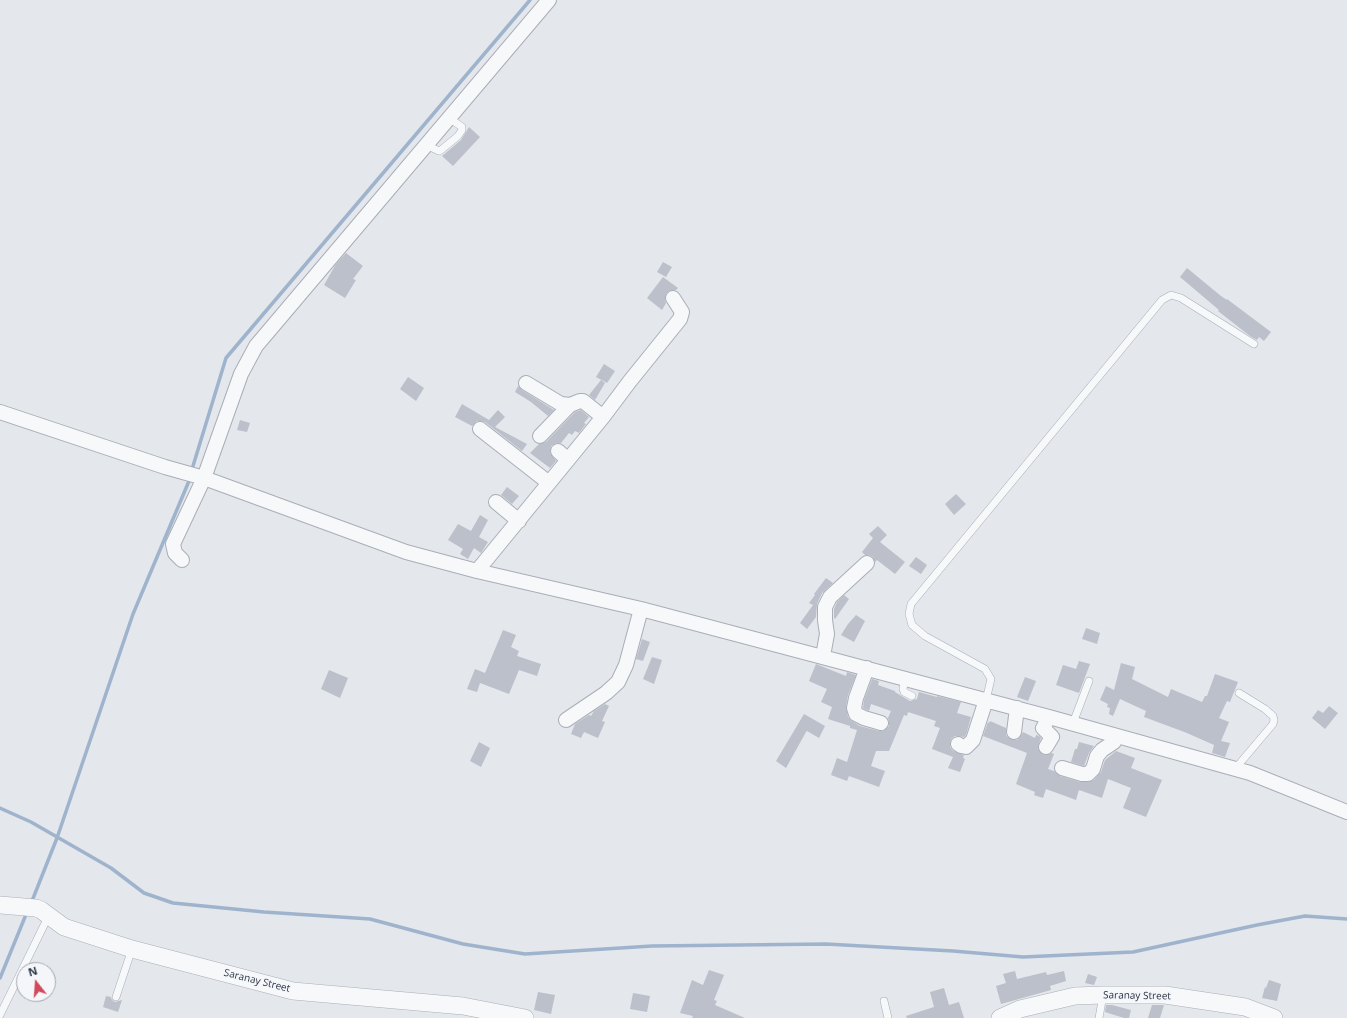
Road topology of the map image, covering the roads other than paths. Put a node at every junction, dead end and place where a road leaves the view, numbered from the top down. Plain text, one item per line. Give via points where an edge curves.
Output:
1 (549, 0) edge
2 (673, 298) dead end
3 (1254, 344) dead end
4 (526, 383) dead end
5 (570, 405) junction
6 (0, 412) edge
7 (603, 417) junction
8 (480, 429) dead end
9 (540, 436) dead end
10 (204, 478) junction
11 (549, 483) junction
12 (496, 502) dead end
13 (519, 521) junction
14 (182, 560) dead end
15 (867, 563) dead end
16 (477, 571) junction
17 (641, 609) junction
18 (823, 656) junction
19 (867, 668) junction
20 (905, 678) junction
21 (1089, 681) dead end
22 (1239, 693) dead end
23 (912, 696) dead end
24 (986, 700) junction
25 (1017, 708) junction
26 (1049, 716) junction
27 (566, 720) dead end
28 (881, 722) dead end
29 (1073, 723) junction
30 (1014, 732) dead end
31 (1116, 736) junction
32 (958, 744) dead end
33 (1046, 748) dead end
34 (1062, 768) dead end
35 (1236, 769) junction
36 (1347, 812) edge
37 (0, 905) edge
38 (49, 915) junction
39 (132, 949) junction
40 (1104, 995) junction
41 (116, 997) dead end
42 (884, 1001) dead end
43 (1019, 1013) edge
44 (0, 1015) edge
45 (525, 1018) edge
46 (888, 1018) edge
47 (1000, 1018) edge
48 (1099, 1018) edge
49 (1274, 1018) edge

1 - 10 street via 256,346 241,374
2 - 7 street via 682,312 680,319
3 - 24 lane via 1182,298 1171,296 1162,300 911,604 909,614 912,624 925,636 985,669 991,679
4 - 5 street via 554,401
5 - 7 street via 583,401
5 - 9 street
6 - 10 street
7 - 11 street via 562,456
8 - 11 street
10 - 14 street via 173,544 174,553
10 - 16 street via 406,552
11 - 13 street
12 - 13 street
13 - 16 street
15 - 18 street via 830,597 825,607 827,634
16 - 17 street
17 - 18 street
17 - 27 street via 626,665 618,682
18 - 19 street
19 - 20 street
19 - 28 street via 854,708 856,714
20 - 23 lane via 904,692
20 - 24 street
21 - 29 lane
22 - 35 lane via 1265,709 1274,720
24 - 25 street
24 - 32 street via 973,740 966,747
25 - 26 street
25 - 30 street
26 - 29 street
26 - 33 street via 1044,728 1052,737
29 - 31 street
31 - 34 street via 1114,742 1097,756 1088,774
31 - 35 street
35 - 36 street
37 - 38 street, Saranay Street via 36,908
38 - 39 street, Saranay Street via 64,927
38 - 44 lane
39 - 41 lane
39 - 45 street, Saranay Street via 293,991 463,1006
40 - 43 street, Saranay Street via 1075,996
40 - 48 lane
40 - 49 street, Saranay Street via 1180,997 1245,1007
42 - 46 lane
43 - 47 street, Saranay Street

